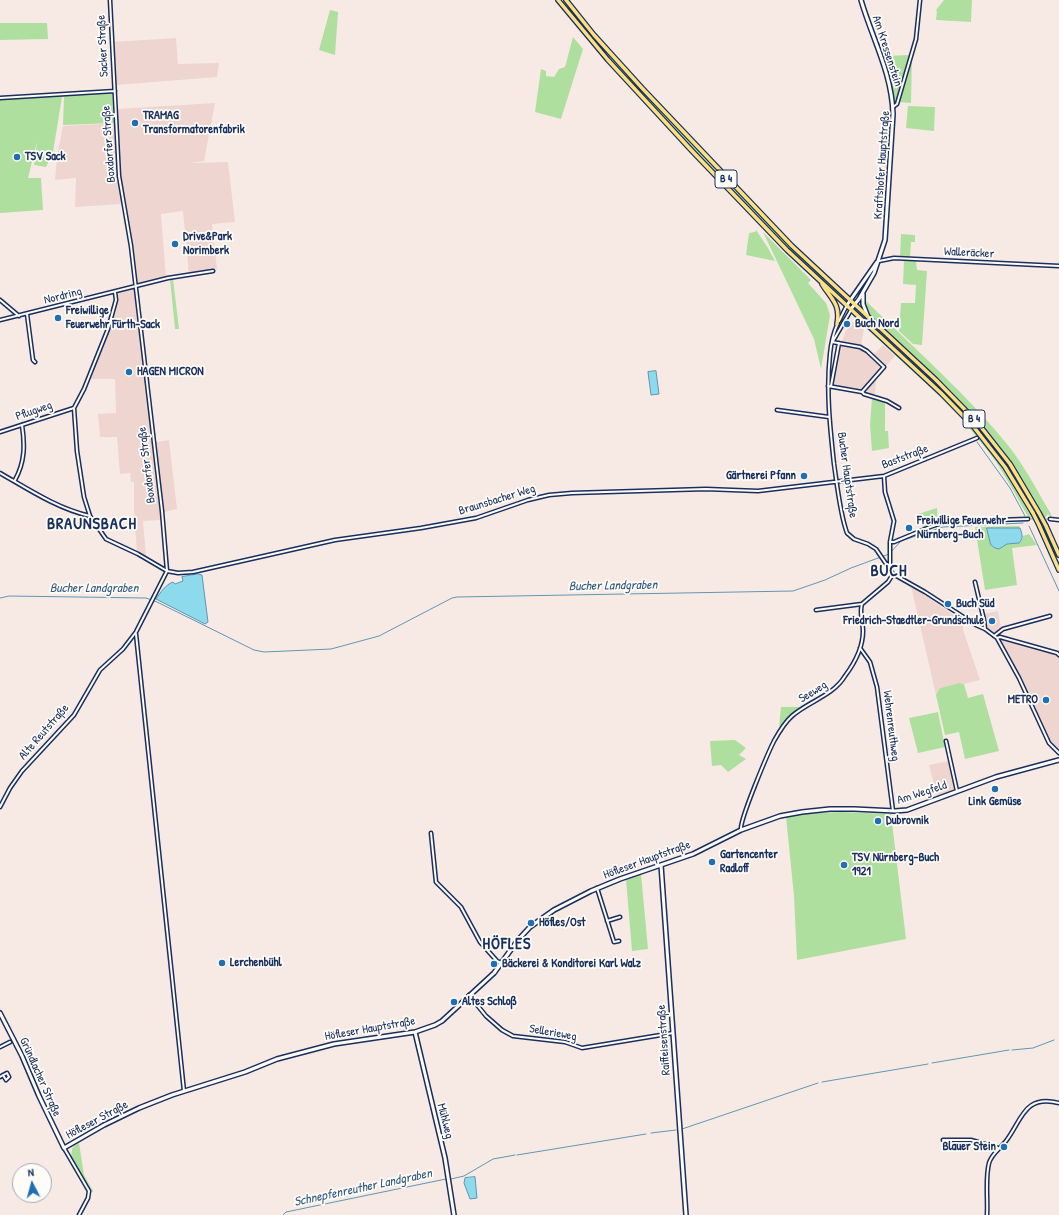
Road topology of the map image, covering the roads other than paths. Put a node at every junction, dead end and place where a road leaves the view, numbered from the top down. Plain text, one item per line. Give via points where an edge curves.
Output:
1 (110, 0) edge
2 (558, 0) edge
3 (566, 0) edge
4 (861, 0) edge
5 (920, 0) edge
6 (115, 91) junction
7 (0, 98) edge
8 (893, 107) junction
9 (878, 261) junction
10 (1059, 266) edge
11 (213, 271) dead end
12 (819, 279) junction
13 (136, 286) junction
14 (115, 292) junction
15 (864, 292) junction
16 (0, 300) edge
17 (850, 301) junction
18 (854, 305) junction
19 (847, 306) junction
20 (851, 309) junction
21 (27, 314) junction
22 (19, 316) junction
23 (869, 318) junction
24 (0, 320) edge
25 (837, 324) junction
26 (832, 342) junction
27 (839, 343) junction
28 (34, 362) dead end
29 (829, 386) junction
30 (862, 392) junction
31 (74, 408) junction
32 (898, 408) dead end
33 (777, 410) dead end
34 (829, 417) junction
35 (22, 425) junction
36 (0, 432) edge
37 (977, 438) dead end
38 (0, 473) edge
39 (884, 476) junction
40 (15, 481) junction
41 (837, 482) junction
42 (90, 516) junction
43 (1028, 519) tunnel mouth
44 (1050, 519) tunnel mouth
45 (1059, 520) edge
46 (890, 542) junction
47 (1059, 555) edge
48 (889, 570) junction
49 (1059, 570) edge
50 (167, 571) junction
51 (893, 574) junction
52 (975, 582) dead end
53 (862, 604) junction
54 (816, 610) dead end
55 (1050, 616) dead end
56 (985, 629) junction
57 (136, 632) junction
58 (994, 636) junction
59 (997, 638) junction
60 (860, 648) junction
61 (1059, 655) edge
62 (946, 741) dead end
63 (1059, 753) edge
64 (1059, 760) edge
65 (957, 791) junction
66 (0, 807) edge
67 (893, 811) junction
68 (741, 830) junction
69 (431, 833) dead end
70 (661, 865) junction
71 (597, 888) junction
72 (620, 917) dead end
73 (607, 921) junction
74 (619, 941) dead end
75 (501, 963) junction
76 (469, 995) junction
77 (0, 1013) edge
78 (415, 1032) junction
79 (673, 1033) junction
80 (10, 1042) dead end
81 (0, 1047) edge
82 (3, 1075) dead end
83 (0, 1076) edge
84 (184, 1091) junction
85 (1059, 1100) edge
86 (1058, 1103) edge
87 (139, 1108) joint
88 (943, 1140) dead end
89 (64, 1148) junction
90 (998, 1148) junction
91 (79, 1215) edge
92 (454, 1215) edge
93 (686, 1215) edge
94 (988, 1215) edge

1 - 6 street, Sacker Straße
2 - 12 main road, B 4 via 608,60 734,195
3 - 17 main road, B 4 via 605,48 709,160 792,246
4 - 8 street, Am Kressenstein via 885,67
5 - 8 street, Kraftshofer Hauptstraße via 916,39
6 - 7 street, Boxdorfer Straße
6 - 13 street, Boxdorfer Straße via 120,178
8 - 9 street, Kraftshofer Hauptstraße via 885,237
9 - 10 street, Walleräcker via 894,258
9 - 15 street, Kraftshofer Hauptstraße
9 - 17 street, Kraftshofer Hauptstraße
11 - 13 street
12 - 19 main road, B 4
12 - 25 main road, B 4 via 838,308
13 - 14 street, Nordring
13 - 50 street, Boxdorfer Straße
14 - 21 street, Nordring
14 - 31 street via 116,300 108,329
15 - 18 street, Kraftshofer Hauptstraße
15 - 23 street via 863,304
16 - 22 street
17 - 18 main road, B 4
17 - 19 street, Kraftshofer Hauptstraße
18 - 20 street, Kraftshofer Hauptstraße
18 - 23 main road, B 4
19 - 20 main road, B 4
19 - 25 street, Bucher Hauptstraße
20 - 26 street, Bucher Hauptstraße
20 - 49 main road, B 4, bridge via 973,426 1005,467 1033,513
21 - 22 street, Nordring
21 - 28 street
22 - 24 street, Nordring
23 - 47 main road, B 4, bridge via 940,384 1001,451 1040,513
25 - 26 street, Bucher Hauptstraße
26 - 27 street
26 - 29 street, Bucher Hauptstraße via 828,371
27 - 29 street, Bucher Hauptstraße
27 - 30 street via 860,347 884,367
29 - 30 street
29 - 34 street, Bucher Hauptstraße
30 - 32 street
31 - 35 street, Pflugweg
31 - 42 street via 81,486
33 - 34 street
34 - 41 street, Bucher Hauptstraße
35 - 36 street, Pflugweg
35 - 40 street via 24,450 21,468
37 - 39 street, Baststraße
38 - 40 street
39 - 41 street, Baststraße
39 - 46 street via 885,492 894,521
40 - 42 street via 51,501
41 - 48 street, Bucher Hauptstraße via 847,533 854,539 872,546
41 - 50 street, Braunsbacher Weg via 758,491 706,488 549,495 471,519 341,538 193,572
42 - 50 street via 106,539
43 - 46 street via 942,523
44 - 45 street
46 - 48 street
48 - 51 street, Bucher Hauptstraße
50 - 57 street, Alte Reutstraße
51 - 53 street via 888,582
51 - 56 street, Bucher Hauptstraße
52 - 56 street
53 - 54 street
53 - 60 street, Seeweg via 863,632
55 - 58 street via 1003,629
56 - 58 street, Bucher Hauptstraße
57 - 66 street, Alte Reutstraße via 123,649 100,670 74,715 22,771
57 - 84 street
58 - 59 street, Bucher Hauptstraße
59 - 61 street
59 - 63 street, Bucher Hauptstraße via 1049,743
60 - 67 street, Wehrenreuthweg via 870,662 877,687
60 - 68 street, Seeweg via 841,683 792,716 782,728 773,742 742,820
62 - 65 street
64 - 65 street, Am Wegfeld via 999,776
65 - 67 street, Am Wegfeld via 911,809
67 - 68 street, Am Wegfeld via 840,809 802,812 773,818
68 - 70 street, Höfleser Hauptstraße via 696,853
69 - 75 street via 436,882 461,907 480,942
70 - 71 street, Höfleser Hauptstraße
70 - 79 street, Raiffeisenstraße
71 - 73 street
71 - 75 street, Höfleser Hauptstraße via 537,921 522,935
72 - 73 street
73 - 74 street via 614,942
75 - 76 street, Höfleser Hauptstraße via 494,973
76 - 78 street, Höfleser Hauptstraße via 439,1023
76 - 79 street, Sellerieweg via 486,1016 513,1036 565,1042 582,1048
77 - 89 street, Gründlacher Straße
78 - 84 street, Höfleser Hauptstraße via 312,1049
78 - 92 street, Mühlweg via 445,1158
79 - 93 street, Raiffeisenstraße
80 - 81 street
82 - 83 street
84 - 87 street, Höfleser Hauptstraße
85 - 86 street
86 - 90 street via 1038,1101 1023,1113 1005,1142
87 - 89 street, Höfleser Straße
88 - 90 street via 971,1140
89 - 91 street via 88,1191 88,1198
90 - 94 street via 990,1163 988,1175

